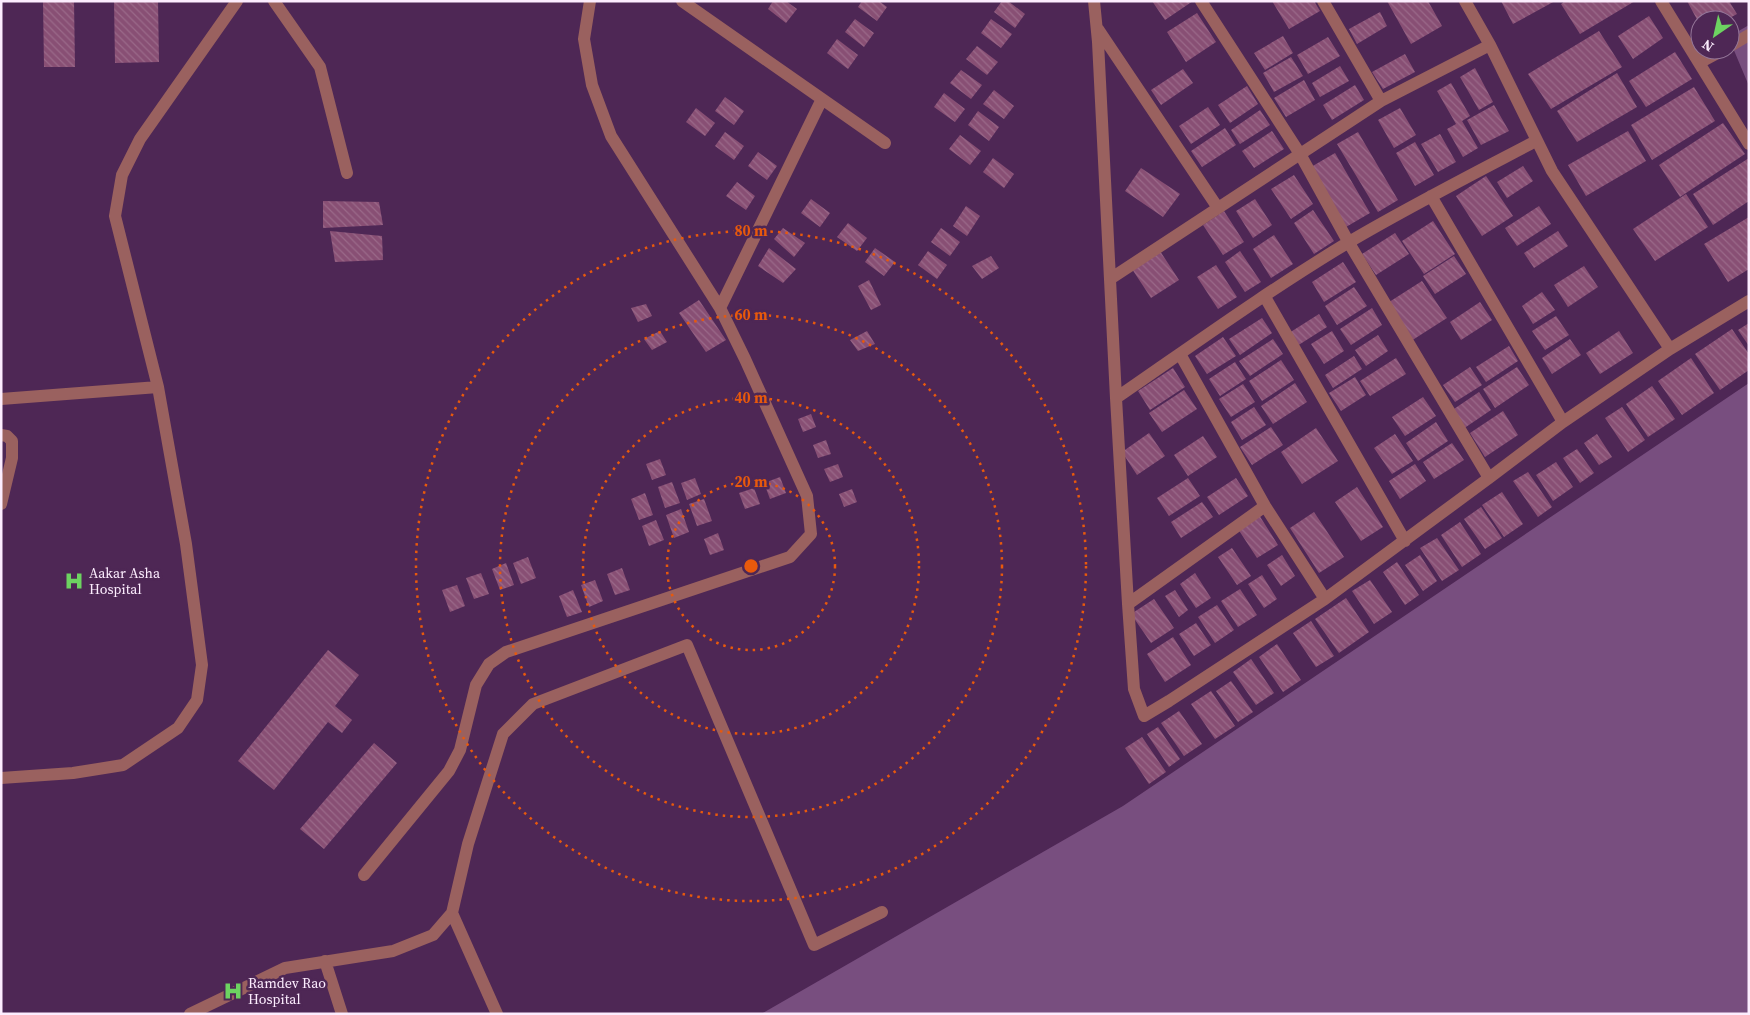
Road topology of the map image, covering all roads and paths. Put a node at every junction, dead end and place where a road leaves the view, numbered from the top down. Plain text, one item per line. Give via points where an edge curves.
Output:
1 (237, 1) edge
2 (274, 1) edge
3 (590, 1) edge
4 (1094, 1) edge
5 (1201, 1) edge
6 (1323, 1) edge
7 (1464, 1) edge
8 (1661, 1) edge
9 (691, 4) edge
10 (1096, 26) junction
11 (1490, 45) junction
12 (1707, 60) edge
13 (1700, 64) junction
14 (822, 99) junction
15 (1381, 101) junction
16 (1536, 140) junction
17 (885, 143) dead end
18 (1749, 144) edge
19 (1300, 154) junction
20 (347, 174) dead end
21 (1431, 196) junction
22 (1218, 208) junction
23 (1349, 243) junction
24 (1110, 279) junction
25 (1264, 297) junction
26 (1749, 301) edge
27 (720, 308) junction
28 (1670, 349) junction
29 (1180, 354) junction
30 (158, 387) junction
31 (1116, 398) junction
32 (1, 399) edge
33 (1562, 422) junction
34 (1, 435) edge
35 (1489, 478) junction
36 (1, 504) edge
37 (1265, 506) junction
38 (1405, 541) junction
39 (1325, 599) junction
40 (1128, 604) junction
41 (1, 778) edge
42 (364, 876) dead end
43 (882, 912) dead end
44 (452, 913) junction
45 (325, 961) junction
46 (190, 1014) edge
47 (342, 1014) edge
48 (497, 1014) edge

1 - 30 street via 140,139 122,176 114,216
2 - 20 street via 320,67
3 - 27 street via 584,39 592,85 611,136
4 - 10 street
5 - 19 street
6 - 15 street
7 - 11 street
8 - 13 street
9 - 14 street
10 - 22 street
10 - 24 street
11 - 15 street
11 - 16 street
12 - 13 street
13 - 18 street
14 - 17 street
14 - 27 street
15 - 19 street
16 - 21 street
16 - 28 street via 1552,171
19 - 22 street
19 - 23 street
21 - 23 street
21 - 33 street
22 - 24 street
23 - 25 street
23 - 35 street
24 - 31 street
25 - 29 street
25 - 38 street
26 - 28 street
27 - 42 street via 807,496 811,534 790,557 506,652 489,664 476,685 460,750 449,771
28 - 33 street
29 - 31 street
29 - 37 street
30 - 32 street
30 - 41 street via 186,544 202,665 197,700 178,728 123,765 73,773
31 - 40 street
33 - 35 street
34 - 36 street via 12,441 12,458
35 - 38 street
37 - 39 street
37 - 40 street
38 - 39 street
39 - 40 street via 1144,716 1134,689
43 - 44 street via 814,945 687,645 533,704 504,734 468,844
44 - 45 street via 433,935 393,951
44 - 48 street
45 - 46 street via 285,968
45 - 47 street

